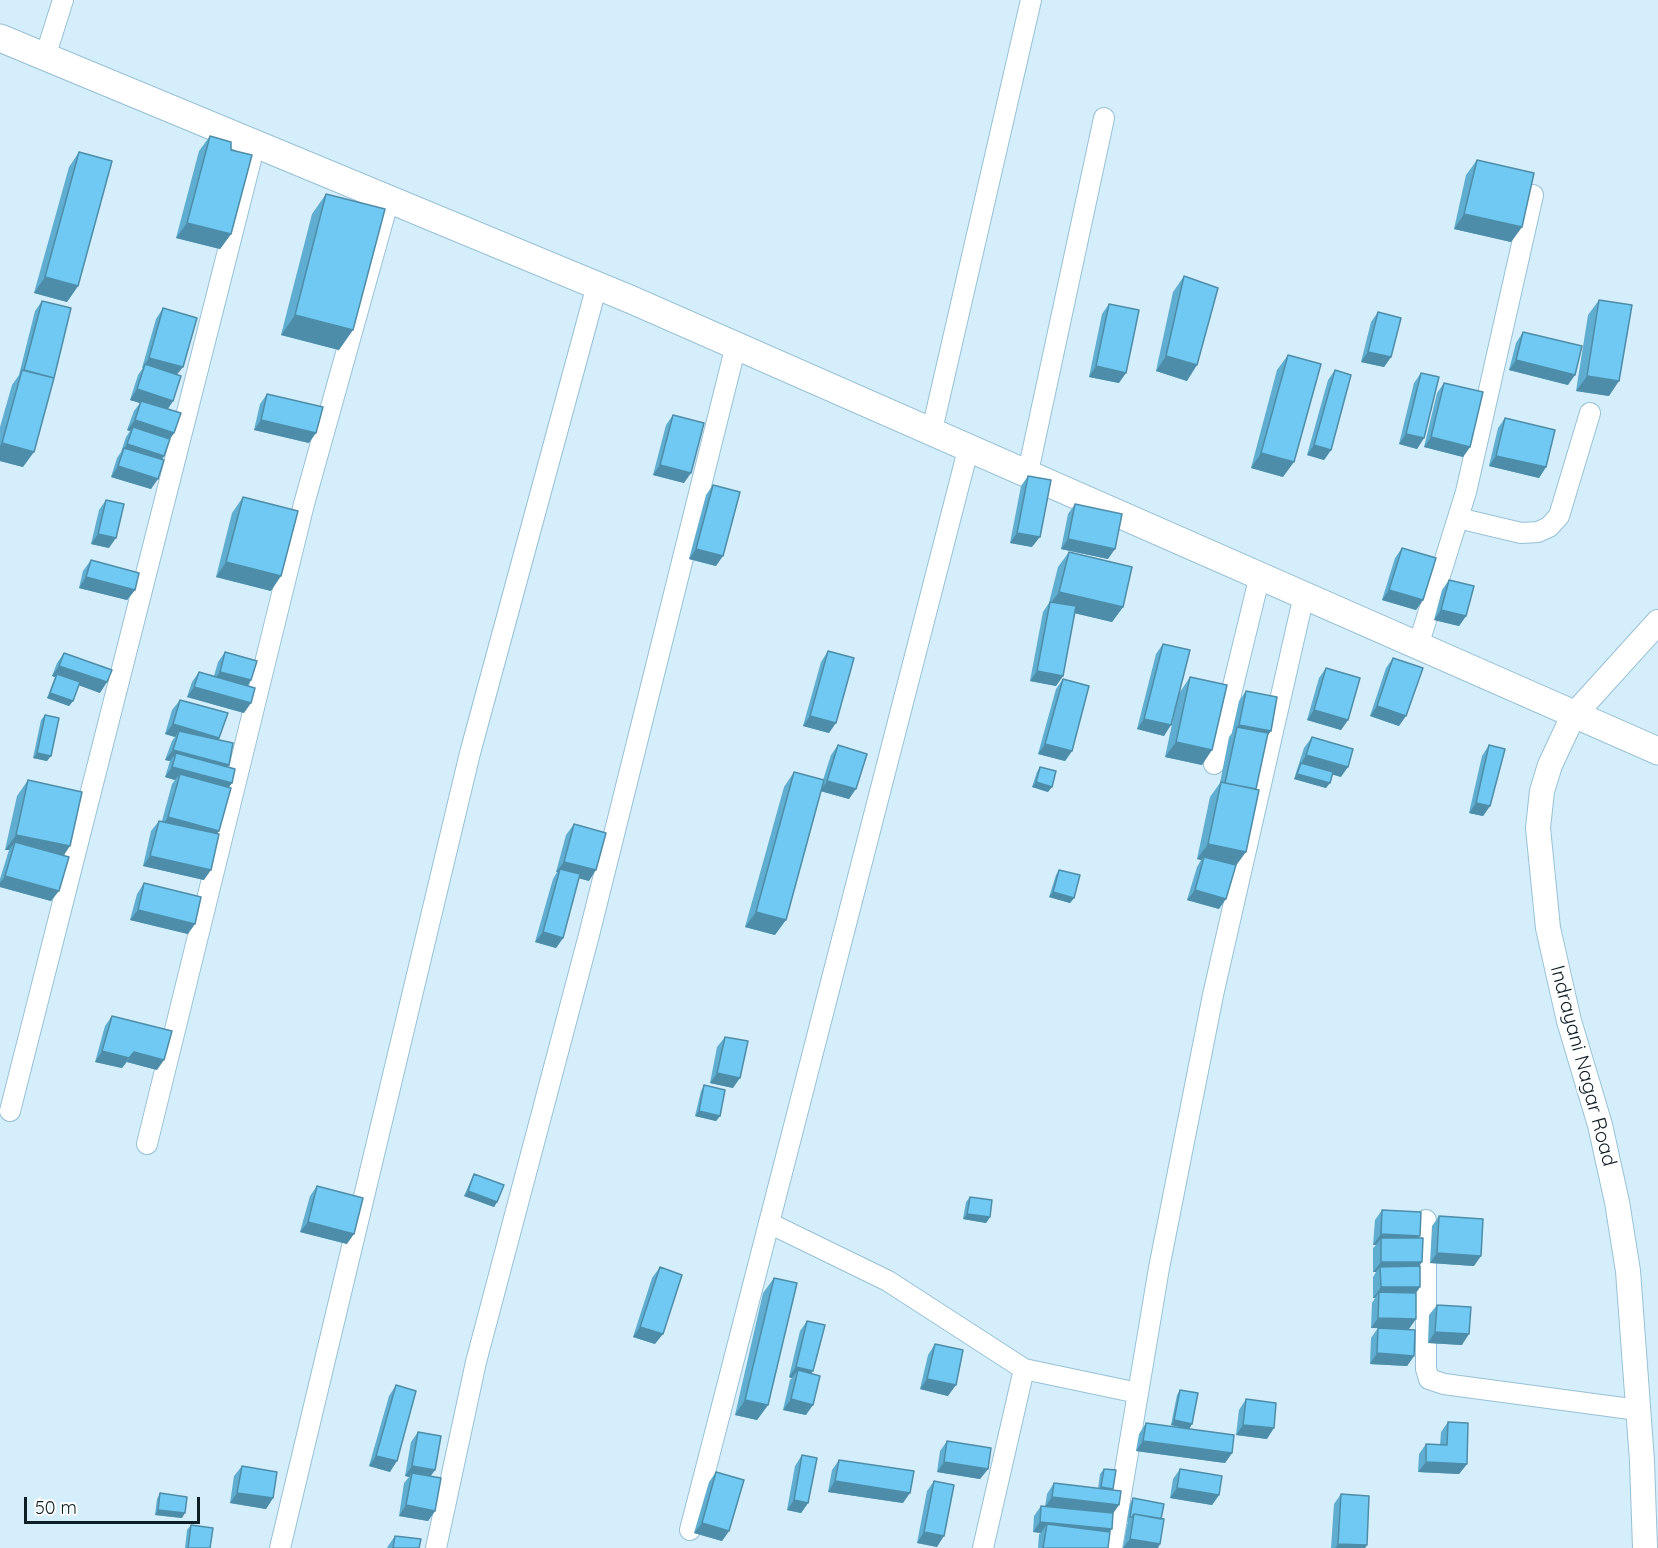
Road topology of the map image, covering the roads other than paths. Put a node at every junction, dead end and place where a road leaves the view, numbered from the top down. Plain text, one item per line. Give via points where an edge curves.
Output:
1 (63, 0) edge
2 (1031, 0) edge
3 (0, 38) edge
4 (45, 57) junction
5 (1104, 118) dead end
6 (255, 144) junction
7 (1533, 195) edge
8 (389, 199) junction
9 (597, 285) junction
10 (736, 345) junction
11 (1590, 413) dead end
12 (932, 430) junction
13 (969, 446) junction
14 (1028, 472) junction
15 (1458, 518) junction
16 (1260, 575) junction
17 (1304, 595) junction
18 (1658, 622) edge
19 (1418, 646) junction
20 (1573, 716) junction
21 (1658, 751) edge
22 (1214, 764) edge
23 (10, 1111) dead end
24 (147, 1144) dead end
25 (1426, 1220) dead end
26 (769, 1222) junction
27 (1024, 1369) junction
28 (1138, 1393) junction
29 (1638, 1410) junction
30 (690, 1530) dead end
31 (280, 1548) edge
32 (436, 1548) edge
33 (983, 1548) edge
34 (1112, 1548) edge
35 (1645, 1548) edge

1 - 4 street
2 - 12 street
3 - 4 main road
4 - 6 main road
5 - 14 street
6 - 8 main road
6 - 23 street
7 - 15 street
8 - 9 main road
8 - 24 street via 304,504
9 - 10 main road
9 - 31 street via 470,753
10 - 12 main road
10 - 32 street via 589,935 476,1362
11 - 15 street via 1559,516 1549,527 1521,533
12 - 13 main road
13 - 14 main road
13 - 26 street
14 - 16 main road
15 - 19 street
16 - 17 main road
16 - 22 street
17 - 19 main road
17 - 28 street via 1213,995
18 - 20 street, Indrayani Nagar Road
19 - 20 main road
20 - 21 main road
20 - 29 street, Indrayani Nagar Road via 1542,790 1539,861 1548,928 1569,1021 1600,1125 1617,1202 1628,1271
25 - 29 street via 1426,1368 1430,1379
26 - 27 street via 888,1281
26 - 30 street
27 - 28 street
27 - 33 street
28 - 34 street
29 - 35 street, Indrayani Nagar Road

